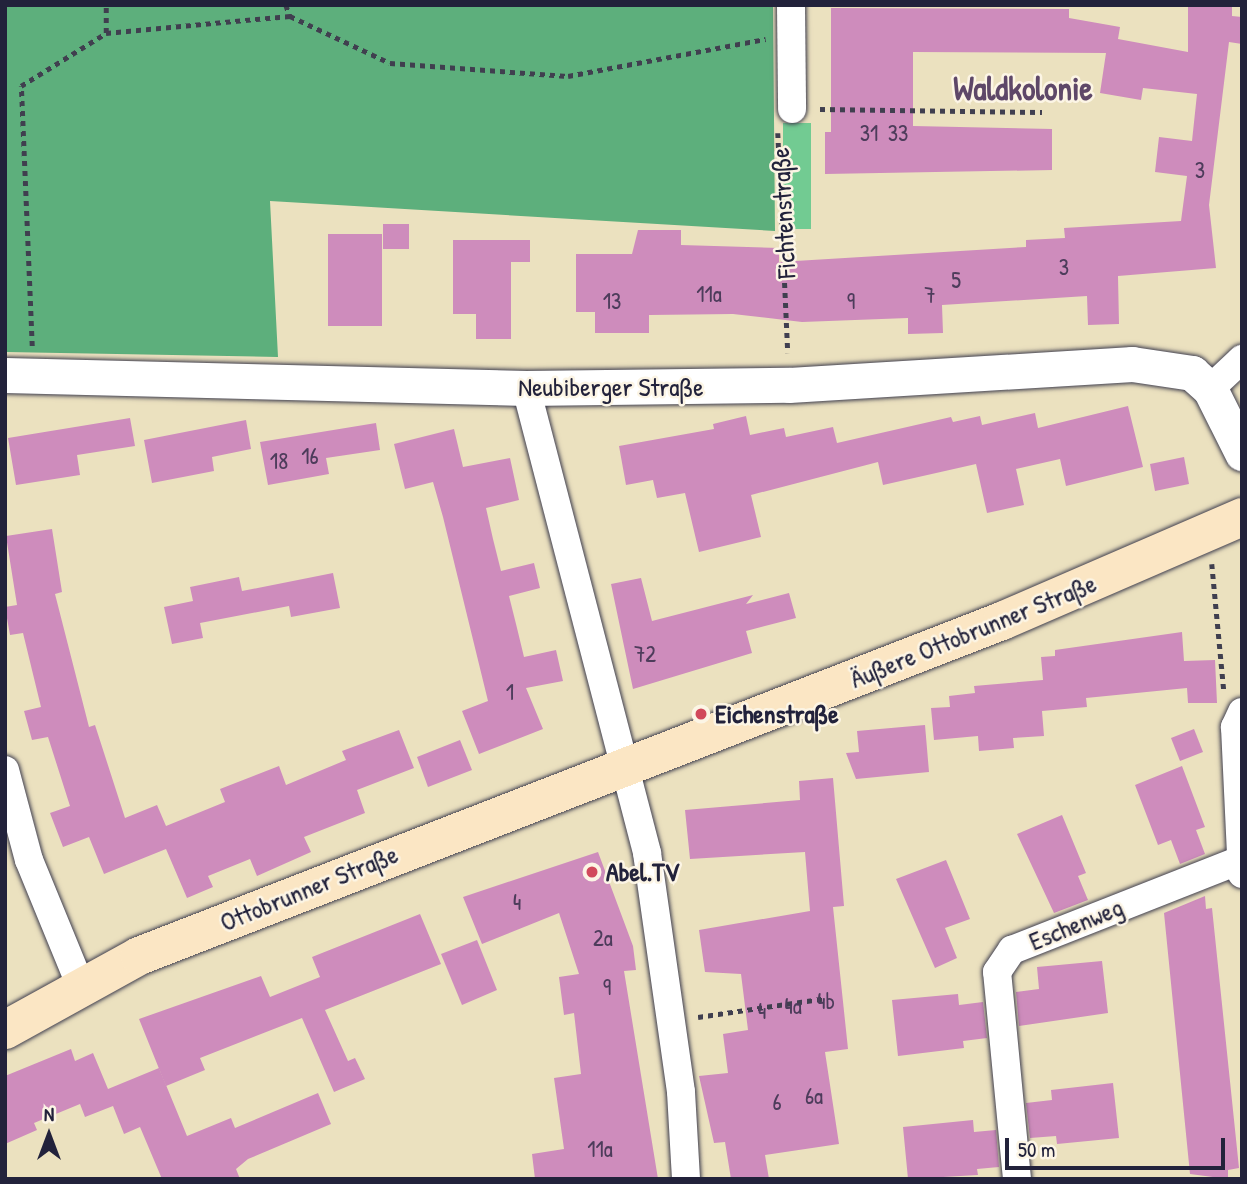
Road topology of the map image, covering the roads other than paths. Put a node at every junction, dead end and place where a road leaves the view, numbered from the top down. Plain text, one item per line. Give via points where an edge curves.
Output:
1 (791, 5) edge
2 (792, 109) road end
3 (1242, 359) edge
4 (19, 375) edge
5 (526, 388) junction
6 (1210, 389) junction
7 (1242, 453) edge
8 (1242, 517) edge
9 (1238, 720) edge
10 (623, 766) junction
11 (5, 770) edge
12 (1241, 867) edge
13 (81, 987) junction
14 (5, 1030) edge
15 (685, 1179) edge
16 (1017, 1179) edge

1 - 2 street, Fichtenstraße
3 - 6 street
4 - 5 street, Neubiberger Straße
5 - 6 street, Neubiberger Straße via 789,385 1132,364 1192,373
5 - 10 street
6 - 7 street
8 - 10 main road, Äußere Ottobrunner Straße via 1002,621
9 - 12 street
10 - 13 main road, Ottobrunner Straße via 139,956
10 - 15 street via 647,853 671,1021
11 - 13 street via 29,860
12 - 16 street, Eschenweg via 1012,950 998,972
13 - 14 main road, Ottobrunner Straße

